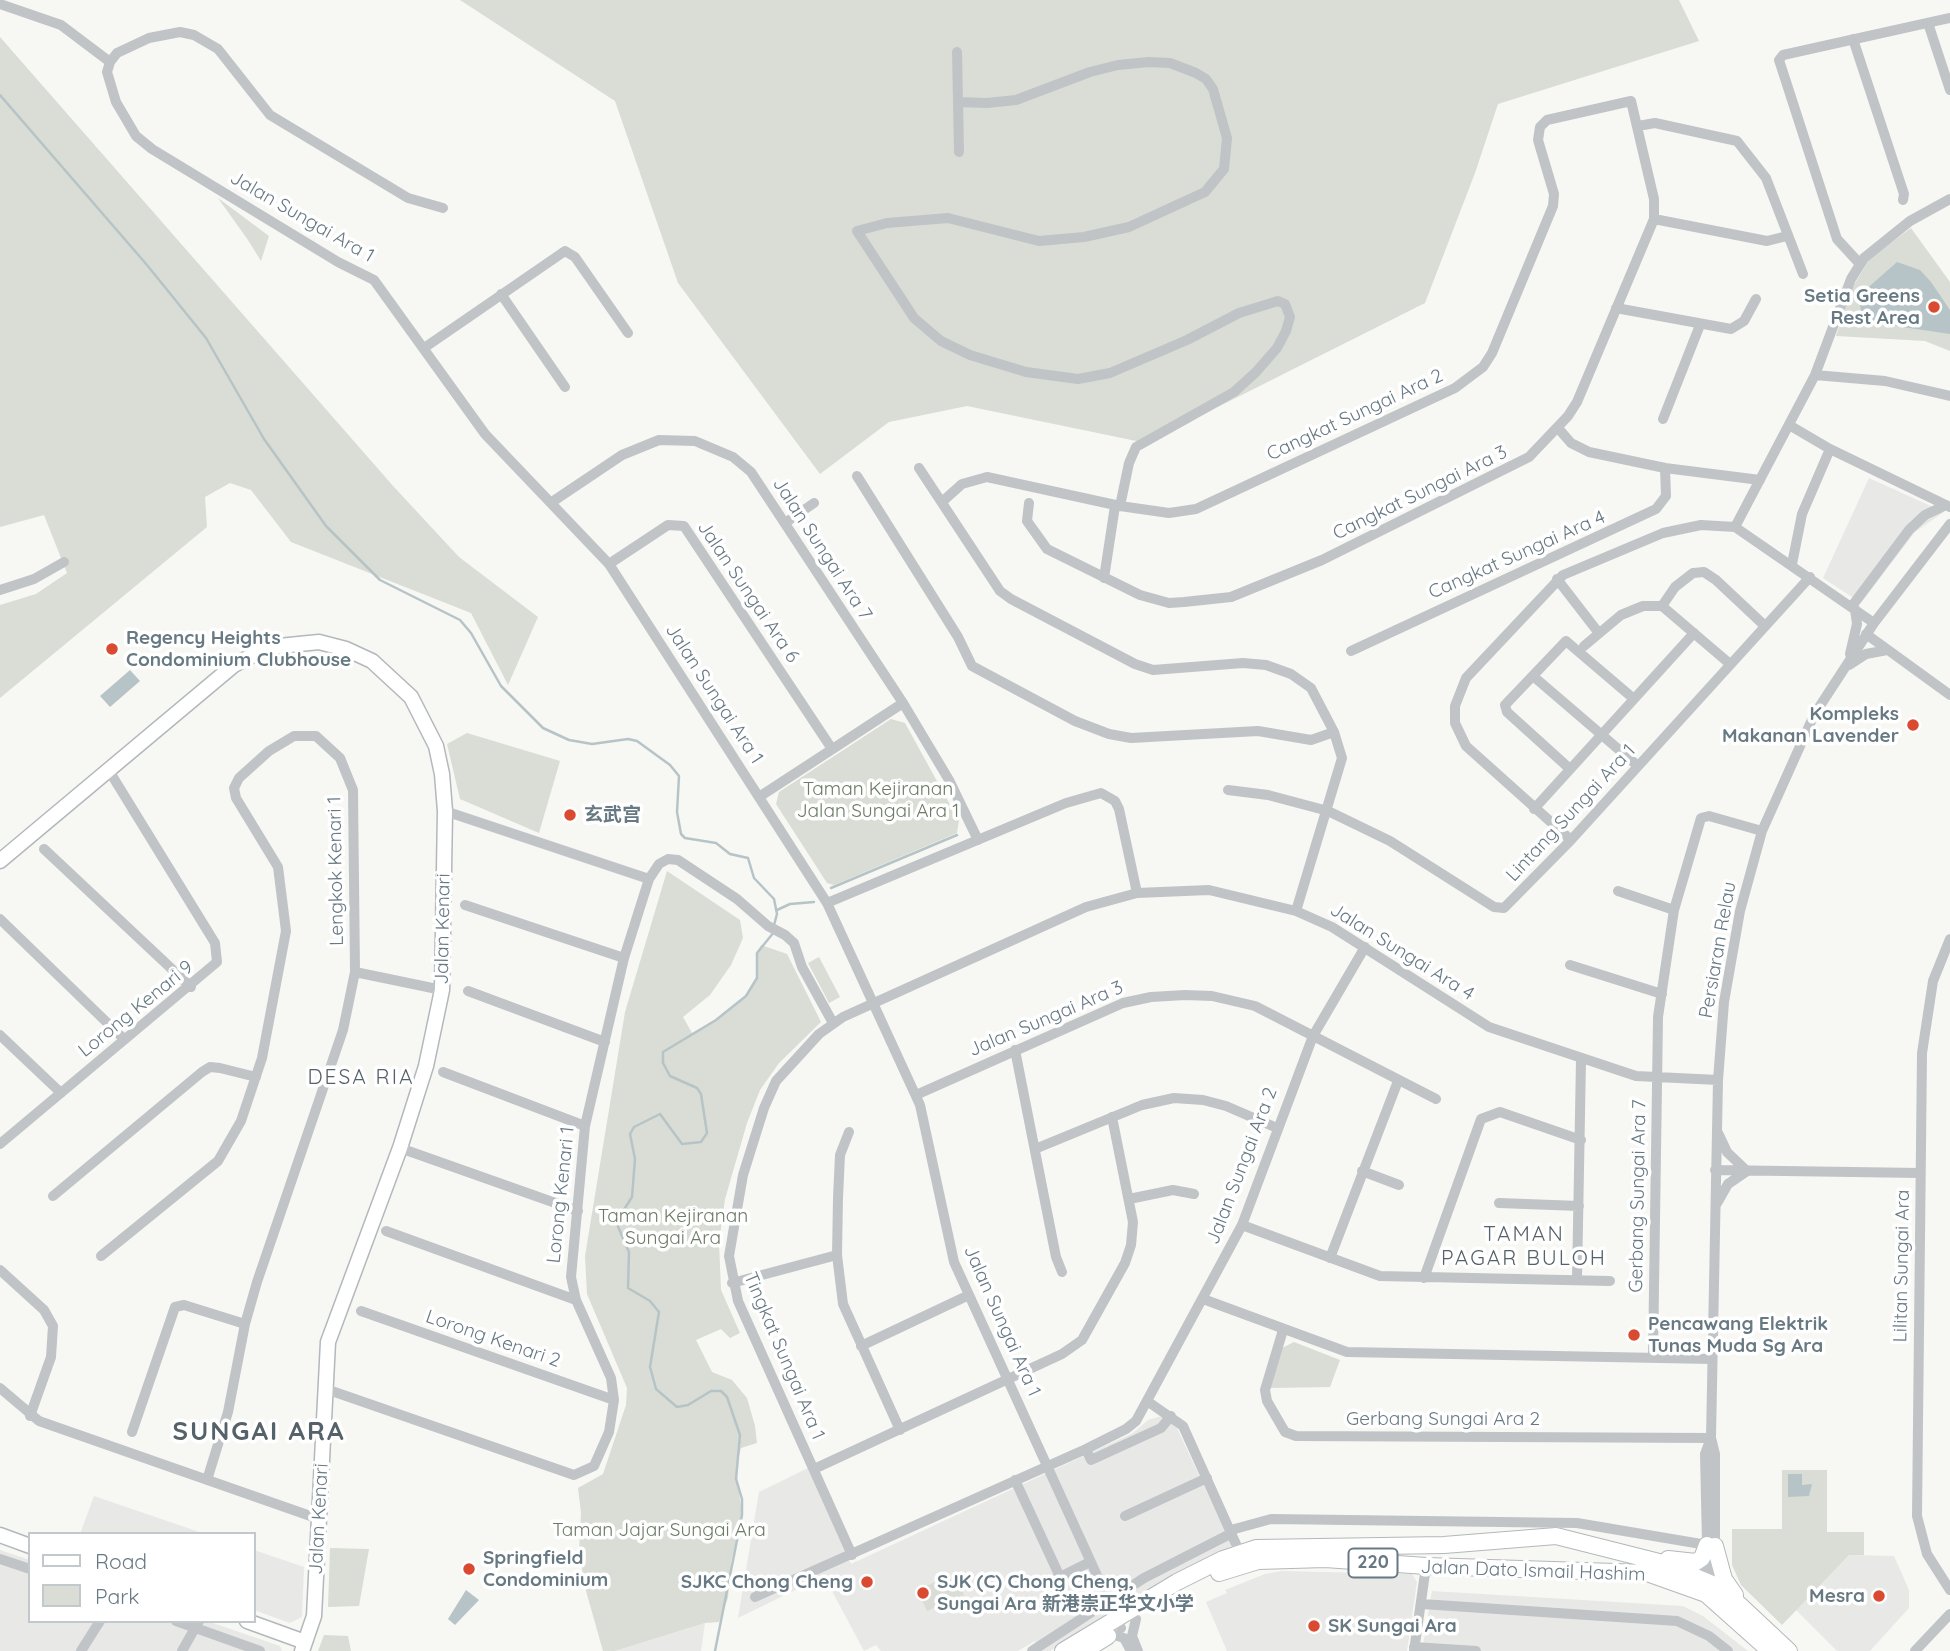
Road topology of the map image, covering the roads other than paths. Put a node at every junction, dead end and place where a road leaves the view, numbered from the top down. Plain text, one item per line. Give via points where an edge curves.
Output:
1 (0, 4) edge
2 (1950, 18) edge
3 (1928, 23) junction
4 (1853, 39) junction
5 (957, 52) dead end
6 (110, 62) junction
7 (1950, 90) edge
8 (1631, 101) joint
9 (958, 102) junction
10 (1638, 126) junction
11 (959, 152) dead end
12 (1903, 200) dead end
13 (1946, 201) edge
14 (443, 208) dead end
15 (1950, 213) edge
16 (1654, 219) junction
17 (1787, 236) junction
18 (1860, 264) junction
19 (1803, 274) dead end
20 (500, 294) junction
21 (1756, 299) dead end
22 (1616, 309) junction
23 (1700, 324) junction
24 (628, 333) dead end
25 (424, 348) junction
26 (1815, 375) junction
27 (565, 387) dead end
28 (1950, 396) edge
29 (1663, 419) dead end
30 (1789, 425) junction
31 (1558, 428) junction
32 (1830, 449) junction
33 (919, 468) dead end
34 (1665, 468) junction
35 (858, 476) dead end
36 (1760, 480) junction
37 (943, 501) junction
38 (552, 502) junction
39 (814, 503) dead end
40 (1029, 503) dead end
41 (1118, 506) junction
42 (1948, 506) edge
43 (785, 523) junction
44 (1950, 524) edge
45 (1735, 527) junction
46 (64, 562) dead end
47 (609, 564) junction
48 (1792, 564) junction
49 (1810, 577) junction
50 (1104, 578) junction
51 (1557, 579) junction
52 (0, 590) edge
53 (1662, 606) junction
54 (1853, 608) junction
55 (1874, 623) junction
56 (1765, 626) junction
57 (1598, 632) junction
58 (1694, 633) junction
59 (1866, 634) junction
60 (1584, 646) dead end
61 (1887, 650) junction
62 (1352, 651) dead end
63 (1730, 664) junction
64 (1846, 666) junction
65 (1533, 676) junction
66 (1950, 695) edge
67 (1634, 699) junction
68 (902, 703) junction
69 (1334, 732) junction
70 (1602, 735) junction
71 (832, 749) junction
72 (1638, 766) junction
73 (108, 769) junction
74 (1570, 769) junction
75 (1228, 790) dead end
76 (759, 797) junction
77 (1534, 809) junction
78 (444, 811) junction
79 (1328, 811) junction
80 (1762, 831) junction
81 (978, 840) junction
82 (1572, 840) junction
83 (44, 849) dead end
84 (0, 861) edge
85 (649, 879) junction
86 (1618, 891) dead end
87 (1137, 893) junction
88 (827, 903) junction
89 (465, 905) dead end
90 (1674, 909) junction
91 (1296, 911) junction
92 (0, 919) edge
93 (1950, 939) edge
94 (1365, 947) junction
95 (624, 958) junction
96 (1570, 965) dead end
97 (355, 972) junction
98 (191, 987) junction
99 (442, 990) junction
100 (468, 991) dead end
101 (1662, 994) junction
102 (873, 1002) junction
103 (833, 1023) junction
104 (0, 1035) edge
105 (1312, 1036) junction
106 (124, 1039) junction
107 (605, 1042) junction
108 (1015, 1050) junction
109 (1581, 1059) junction
110 (443, 1072) dead end
111 (256, 1077) junction
112 (1657, 1079) junction
113 (1717, 1080) junction
114 (1398, 1081) junction
115 (61, 1093) junction
116 (916, 1095) junction
117 (1436, 1100) dead end
118 (1112, 1118) junction
119 (585, 1126) junction
120 (1277, 1128) junction
121 (1716, 1129) junction
122 (849, 1132) dead end
123 (1581, 1140) junction
124 (0, 1144) edge
125 (400, 1148) junction
126 (1035, 1149) junction
127 (1715, 1170) junction
128 (1362, 1171) junction
129 (1747, 1171) junction
130 (1920, 1173) junction
131 (1399, 1185) dead end
132 (1194, 1194) dead end
133 (53, 1196) dead end
134 (1129, 1199) junction
135 (1499, 1203) dead end
136 (1579, 1206) junction
137 (1715, 1208) junction
138 (578, 1211) junction
139 (1242, 1225) junction
140 (386, 1230) dead end
141 (837, 1255) junction
142 (101, 1256) dead end
143 (1330, 1258) junction
144 (0, 1270) edge
145 (1062, 1272) dead end
146 (1424, 1278) junction
147 (1577, 1280) junction
148 (1610, 1281) dead end
149 (732, 1283) junction
150 (969, 1295) junction
151 (1203, 1299) junction
152 (576, 1300) junction
153 (361, 1311) dead end
154 (245, 1324) junction
155 (1283, 1330) junction
156 (861, 1346) junction
157 (1653, 1356) junction
158 (1712, 1359) junction
159 (1008, 1380) junction
160 (0, 1388) edge
161 (326, 1390) junction
162 (614, 1400) junction
163 (1147, 1401) junction
164 (30, 1416) junction
165 (1171, 1416) junction
166 (900, 1430) junction
167 (132, 1432) dead end
168 (1711, 1438) junction
169 (1086, 1449) junction
170 (1047, 1466) junction
171 (814, 1469) junction
172 (1207, 1478) junction
173 (208, 1480) junction
174 (1015, 1480) junction
175 (1125, 1516) dead end
176 (319, 1519) junction
177 (1232, 1532) junction
178 (0, 1535) edge
179 (1556, 1536) junction
180 (28, 1545) edge
181 (1711, 1546) junction
182 (1614, 1550) junction
183 (1240, 1553) junction
184 (852, 1555) junction
185 (0, 1559) edge
186 (1090, 1562) junction
187 (1426, 1566) junction
188 (28, 1568) edge
189 (1541, 1569) junction
190 (1704, 1587) junction
191 (1950, 1590) edge
192 (755, 1597) dead end
193 (1107, 1600) junction
194 (1422, 1604) junction
195 (1749, 1613) junction
196 (1950, 1614) edge
197 (1136, 1619) junction
198 (99, 1623) edge
199 (252, 1623) edge
200 (198, 1625) edge
201 (1116, 1627) junction
202 (304, 1646) edge
203 (1414, 1649) edge
204 (81, 1651) edge
205 (182, 1651) edge
206 (260, 1651) edge
207 (1032, 1651) edge
208 (1063, 1651) edge
209 (1084, 1651) edge
210 (1131, 1651) edge
211 (1138, 1651) edge
212 (1476, 1651) edge
213 (1728, 1651) edge
214 (1770, 1651) edge
215 (1789, 1651) edge
216 (1915, 1651) edge

1 - 6 street via 61,25
2 - 3 street
3 - 4 street
3 - 7 street
4 - 12 street
4 - 18 street via 1783,55 1779,67 1837,239
5 - 9 street
6 - 14 street via 117,53 149,38 180,32 194,35 218,48 271,115 408,198
6 - 25 street, Jalan Sungai Ara 1 via 110,87 136,136 374,280
8 - 10 street, Cangkat Sungai Ara 3
8 - 41 street, Cangkat Sungai Ara 2 via 1547,120 1540,127 1538,141 1554,194 1553,206 1492,353 1468,380 1196,509 1169,513
9 - 11 street
9 - 41 street via 1016,100 1118,65 1170,63 1206,79 1213,89 1227,138 1224,169 1205,192 1129,227 1084,237 1028,241 948,218 887,223 857,231 914,318 941,341 1026,372 1078,379 1110,373 1239,313 1278,301 1285,304 1290,317 1286,331 1278,348 1256,372 1234,392 1136,447
10 - 16 street, Cangkat Sungai Ara 3
10 - 17 street via 1655,123 1737,141 1766,178
13 - 15 street
13 - 18 street via 1868,251
16 - 17 street via 1767,241
16 - 22 street, Cangkat Sungai Ara 3
17 - 19 street
18 - 26 street
20 - 24 street via 565,251 575,257
20 - 25 street
20 - 27 street
21 - 23 street via 1738,327
22 - 23 street
22 - 31 street, Cangkat Sungai Ara 3 via 1577,402
23 - 29 street
25 - 38 street, Jalan Sungai Ara 1 via 485,434
26 - 28 street via 1885,381
26 - 30 street
30 - 32 street
30 - 36 street
31 - 34 street via 1581,449
31 - 50 street, Cangkat Sungai Ara 3 via 1511,468 1322,560 1231,597 1169,603
32 - 42 street
32 - 48 street via 1802,514
33 - 37 street
34 - 36 street
34 - 62 street, Cangkat Sungai Ara 4 via 1666,496 1656,509
35 - 69 street via 958,637 971,666 1108,734 1131,738 1258,731 1311,740
36 - 45 street
37 - 41 street, Cangkat Sungai Ara 2 via 962,484 987,477
37 - 69 street via 1000,591 1011,599 1153,670 1243,663 1291,674 1311,688
38 - 43 street, Jalan Sungai Ara 7 via 640,446 659,440 695,441 724,452 751,472
38 - 47 street, Jalan Sungai Ara 1
39 - 43 street
40 - 50 street, Cangkat Sungai Ara 3 via 1027,521 1046,549
41 - 50 street
42 - 54 street via 1925,515 1909,530
43 - 68 street, Jalan Sungai Ara 7
44 - 55 street, Persiaran Relau
45 - 48 street
45 - 51 street via 1701,525 1663,533
46 - 52 street via 34,579
47 - 71 street, Jalan Sungai Ara 6 via 668,525 684,526
47 - 76 street, Jalan Sungai Ara 1
48 - 49 street
49 - 54 street
49 - 56 street, Lintang Sungai Ara 1
51 - 57 street
51 - 77 street via 1465,678 1455,706 1455,723 1466,746
53 - 56 street via 1675,587 1693,573 1704,572
53 - 57 street via 1643,606
53 - 58 street
54 - 55 street
54 - 64 street via 1857,624
55 - 59 street, Persiaran Relau
56 - 63 street, Lintang Sungai Ara 1
57 - 60 street
58 - 63 street
58 - 67 street
59 - 61 street
59 - 64 street, Persiaran Relau
61 - 64 street via 1866,654
61 - 66 street
63 - 72 street, Lintang Sungai Ara 1
64 - 80 street, Persiaran Relau via 1814,715
65 - 67 street via 1566,641
65 - 70 street
65 - 74 street via 1505,708
67 - 70 street
68 - 71 street
68 - 81 street, Jalan Sungai Ara 7
69 - 79 street via 1342,758
70 - 72 street
70 - 74 street
71 - 76 street
72 - 82 street, Lintang Sungai Ara 1
73 - 78 street, Jalan Kenari via 234,665 269,647 319,642 372,661 411,697 436,746
73 - 84 street, Jalan Kenari
73 - 98 street, Lorong Kenari 9 via 215,943 217,962
74 - 77 street
75 - 79 street, Lintang Sungai Ara 1
76 - 88 street, Jalan Sungai Ara 1
77 - 82 street
78 - 85 street
78 - 99 street, Jalan Kenari
79 - 82 street, Lintang Sungai Ara 1 via 1390,841 1499,908 1514,901
79 - 91 street
80 - 90 street, Gerbang Sungai Ara 7 via 1709,816 1701,818
80 - 113 street, Persiaran Relau via 1730,965
81 - 87 street via 1101,793 1119,809
81 - 88 street
83 - 98 street
85 - 95 street, Lorong Kenari 1
85 - 103 street, Lorong Kenari 1 via 659,864 678,860 785,935
86 - 90 street
87 - 91 street, Jalan Sungai Ara 4 via 1209,890
87 - 102 street, Jalan Sungai Ara 4 via 1086,906
88 - 102 street, Jalan Sungai Ara 1
89 - 95 street
90 - 101 street, Gerbang Sungai Ara 7
91 - 94 street, Jalan Sungai Ara 4
92 - 106 street
93 - 130 street, Lilitan Sungai Ara via 1935,973 1922,1053
94 - 105 street, Jalan Sungai Ara 2
94 - 109 street, Jalan Sungai Ara 4 via 1489,1027
95 - 107 street, Lorong Kenari 1
96 - 101 street
97 - 99 street
97 - 111 street, Lengkok Kenari 1 via 353,790 340,758 323,740 294,736 269,751 234,788 278,867 286,931
97 - 154 street, Lengkok Kenari 1 via 343,1030
98 - 106 street, Lorong Kenari 9
99 - 125 street, Jalan Kenari via 426,1066
100 - 107 street
101 - 112 street, Gerbang Sungai Ara 7
102 - 103 street, Tingkat Sungai Ara 1
102 - 116 street, Jalan Sungai Ara 1
103 - 149 street, Tingkat Sungai Ara 1 via 780,1075 764,1108 734,1218 729,1256
104 - 115 street
105 - 108 street, Jalan Sungai Ara 3 via 1255,1006 1212,996 1151,996 1122,1003
105 - 114 street, Jalan Sungai Ara 3
105 - 120 street, Jalan Sungai Ara 2
106 - 115 street, Lorong Kenari 9
107 - 119 street, Lorong Kenari 1
108 - 116 street, Jalan Sungai Ara 3
108 - 126 street
109 - 112 street, Jalan Sungai Ara 4
109 - 123 street
110 - 119 street
111 - 133 street via 220,1068 202,1072
111 - 142 street, Lengkok Kenari 1 via 241,1121 218,1161
112 - 113 street, Jalan Sungai Ara 4
112 - 157 street, Gerbang Sungai Ara 7
113 - 121 street, Persiaran Relau
114 - 117 street, Jalan Sungai Ara 3
114 - 128 street
115 - 124 street, Lorong Kenari 9
116 - 150 street, Jalan Sungai Ara 1 via 951,1254
118 - 120 street via 1174,1098 1226,1106
118 - 126 street
118 - 134 street
119 - 138 street, Lorong Kenari 1
120 - 139 street, Jalan Sungai Ara 2
121 - 127 street, Persiaran Relau
121 - 129 street via 1727,1152
122 - 141 street via 840,1155
123 - 136 street
123 - 146 street via 1500,1112 1481,1119
125 - 138 street
125 - 161 street, Jalan Kenari via 328,1342
126 - 145 street
127 - 129 street
127 - 137 street, Persiaran Relau
128 - 131 street
128 - 143 street
129 - 130 street
129 - 137 street via 1728,1184
130 - 191 street, Lilitan Sungai Ara via 1917,1516 1927,1554
132 - 134 street via 1173,1190
134 - 159 street via 1133,1222 1125,1263 1082,1340
135 - 136 street
136 - 147 street
137 - 158 street, Persiaran Relau
138 - 152 street, Lorong Kenari 1 via 571,1277
139 - 143 street
139 - 151 street, Jalan Sungai Ara 2
140 - 152 street
141 - 149 street
141 - 156 street via 843,1304
143 - 146 street via 1380,1276
144 - 164 street via 44,1310 53,1326 51,1357
146 - 147 street
147 - 148 street
149 - 171 street, Tingkat Sungai Ara 1
150 - 156 street
150 - 159 street, Jalan Sungai Ara 1
151 - 155 street
151 - 163 street, Jalan Sungai Ara 2
152 - 162 street, Lorong Kenari 1 via 611,1378
153 - 162 street, Lorong Kenari 2
154 - 167 street via 184,1305 176,1307
154 - 173 street, Lengkok Kenari 1 via 228,1412
155 - 157 street via 1346,1352
155 - 168 street, Gerbang Sungai Ara 2 via 1265,1390 1285,1432 1296,1436
156 - 166 street
157 - 158 street
158 - 168 street, Persiaran Relau
159 - 166 street
159 - 170 street, Jalan Sungai Ara 1
160 - 164 street
161 - 162 street, Lorong Kenari 1 via 574,1475 594,1466 609,1432
161 - 176 street, Jalan Kenari
163 - 165 street
163 - 169 street, Jalan Sungai Ara 2 via 1126,1429
164 - 173 street
165 - 169 street via 1161,1428 1091,1460
165 - 172 street via 1183,1426
166 - 171 street
168 - 181 street, Persiaran Relau via 1715,1454
169 - 170 street, Jalan Sungai Ara 2
170 - 174 street
170 - 186 street, Jalan Sungai Ara 1
171 - 184 street, Tingkat Sungai Ara 1
172 - 175 street
172 - 177 street
173 - 176 street
174 - 184 street
174 - 186 street via 1060,1577
176 - 202 street, Jalan Kenari via 314,1616
177 - 181 street via 1271,1519 1577,1523
177 - 183 street
177 - 193 street
178 - 180 street
179 - 182 main road, Jalan Dato Ismail Hashim / 220
179 - 183 main road, Jalan Dato Ismail Hashim / 220 via 1444,1545 1256,1548
179 - 189 main road via 1570,1546 1573,1558 1563,1566
181 - 182 main road via 1703,1558 1692,1562
181 - 190 street, Persiaran Relau
181 - 195 main road via 1724,1579
182 - 190 main road, Jalan Dato Ismail Hashim / 220 via 1663,1563
183 - 201 main road, Jalan Dato Ismail Hashim / 220 via 1177,1582
184 - 192 street
185 - 188 street
186 - 193 street, Jalan Sungai Ara 1
187 - 189 main road, Jalan Dato Ismail Hashim / 220
187 - 194 street
187 - 197 main road, Jalan Dato Ismail Hashim / 220 via 1325,1559 1245,1563 1189,1587
189 - 190 main road, Jalan Dato Ismail Hashim / 220 via 1647,1573
190 - 195 main road, Jalan Dato Ismail Hashim / 220
190 - 214 main road, Jalan Dato Ismail Hashim / 220
193 - 201 street, Jalan Sungai Ara 1
193 - 207 street
194 - 203 street
194 - 213 street via 1677,1621
195 - 215 main road, Jalan Dato Ismail Hashim / 220
196 - 216 street
197 - 201 main road, Jalan Dato Ismail Hashim / 220
197 - 211 street via 1132,1636
198 - 204 street
199 - 202 street
200 - 205 street
200 - 206 street
201 - 208 main road, Jalan Dato Ismail Hashim / 220
201 - 209 main road, Jalan Dato Ismail Hashim / 220
201 - 210 street
203 - 212 street

